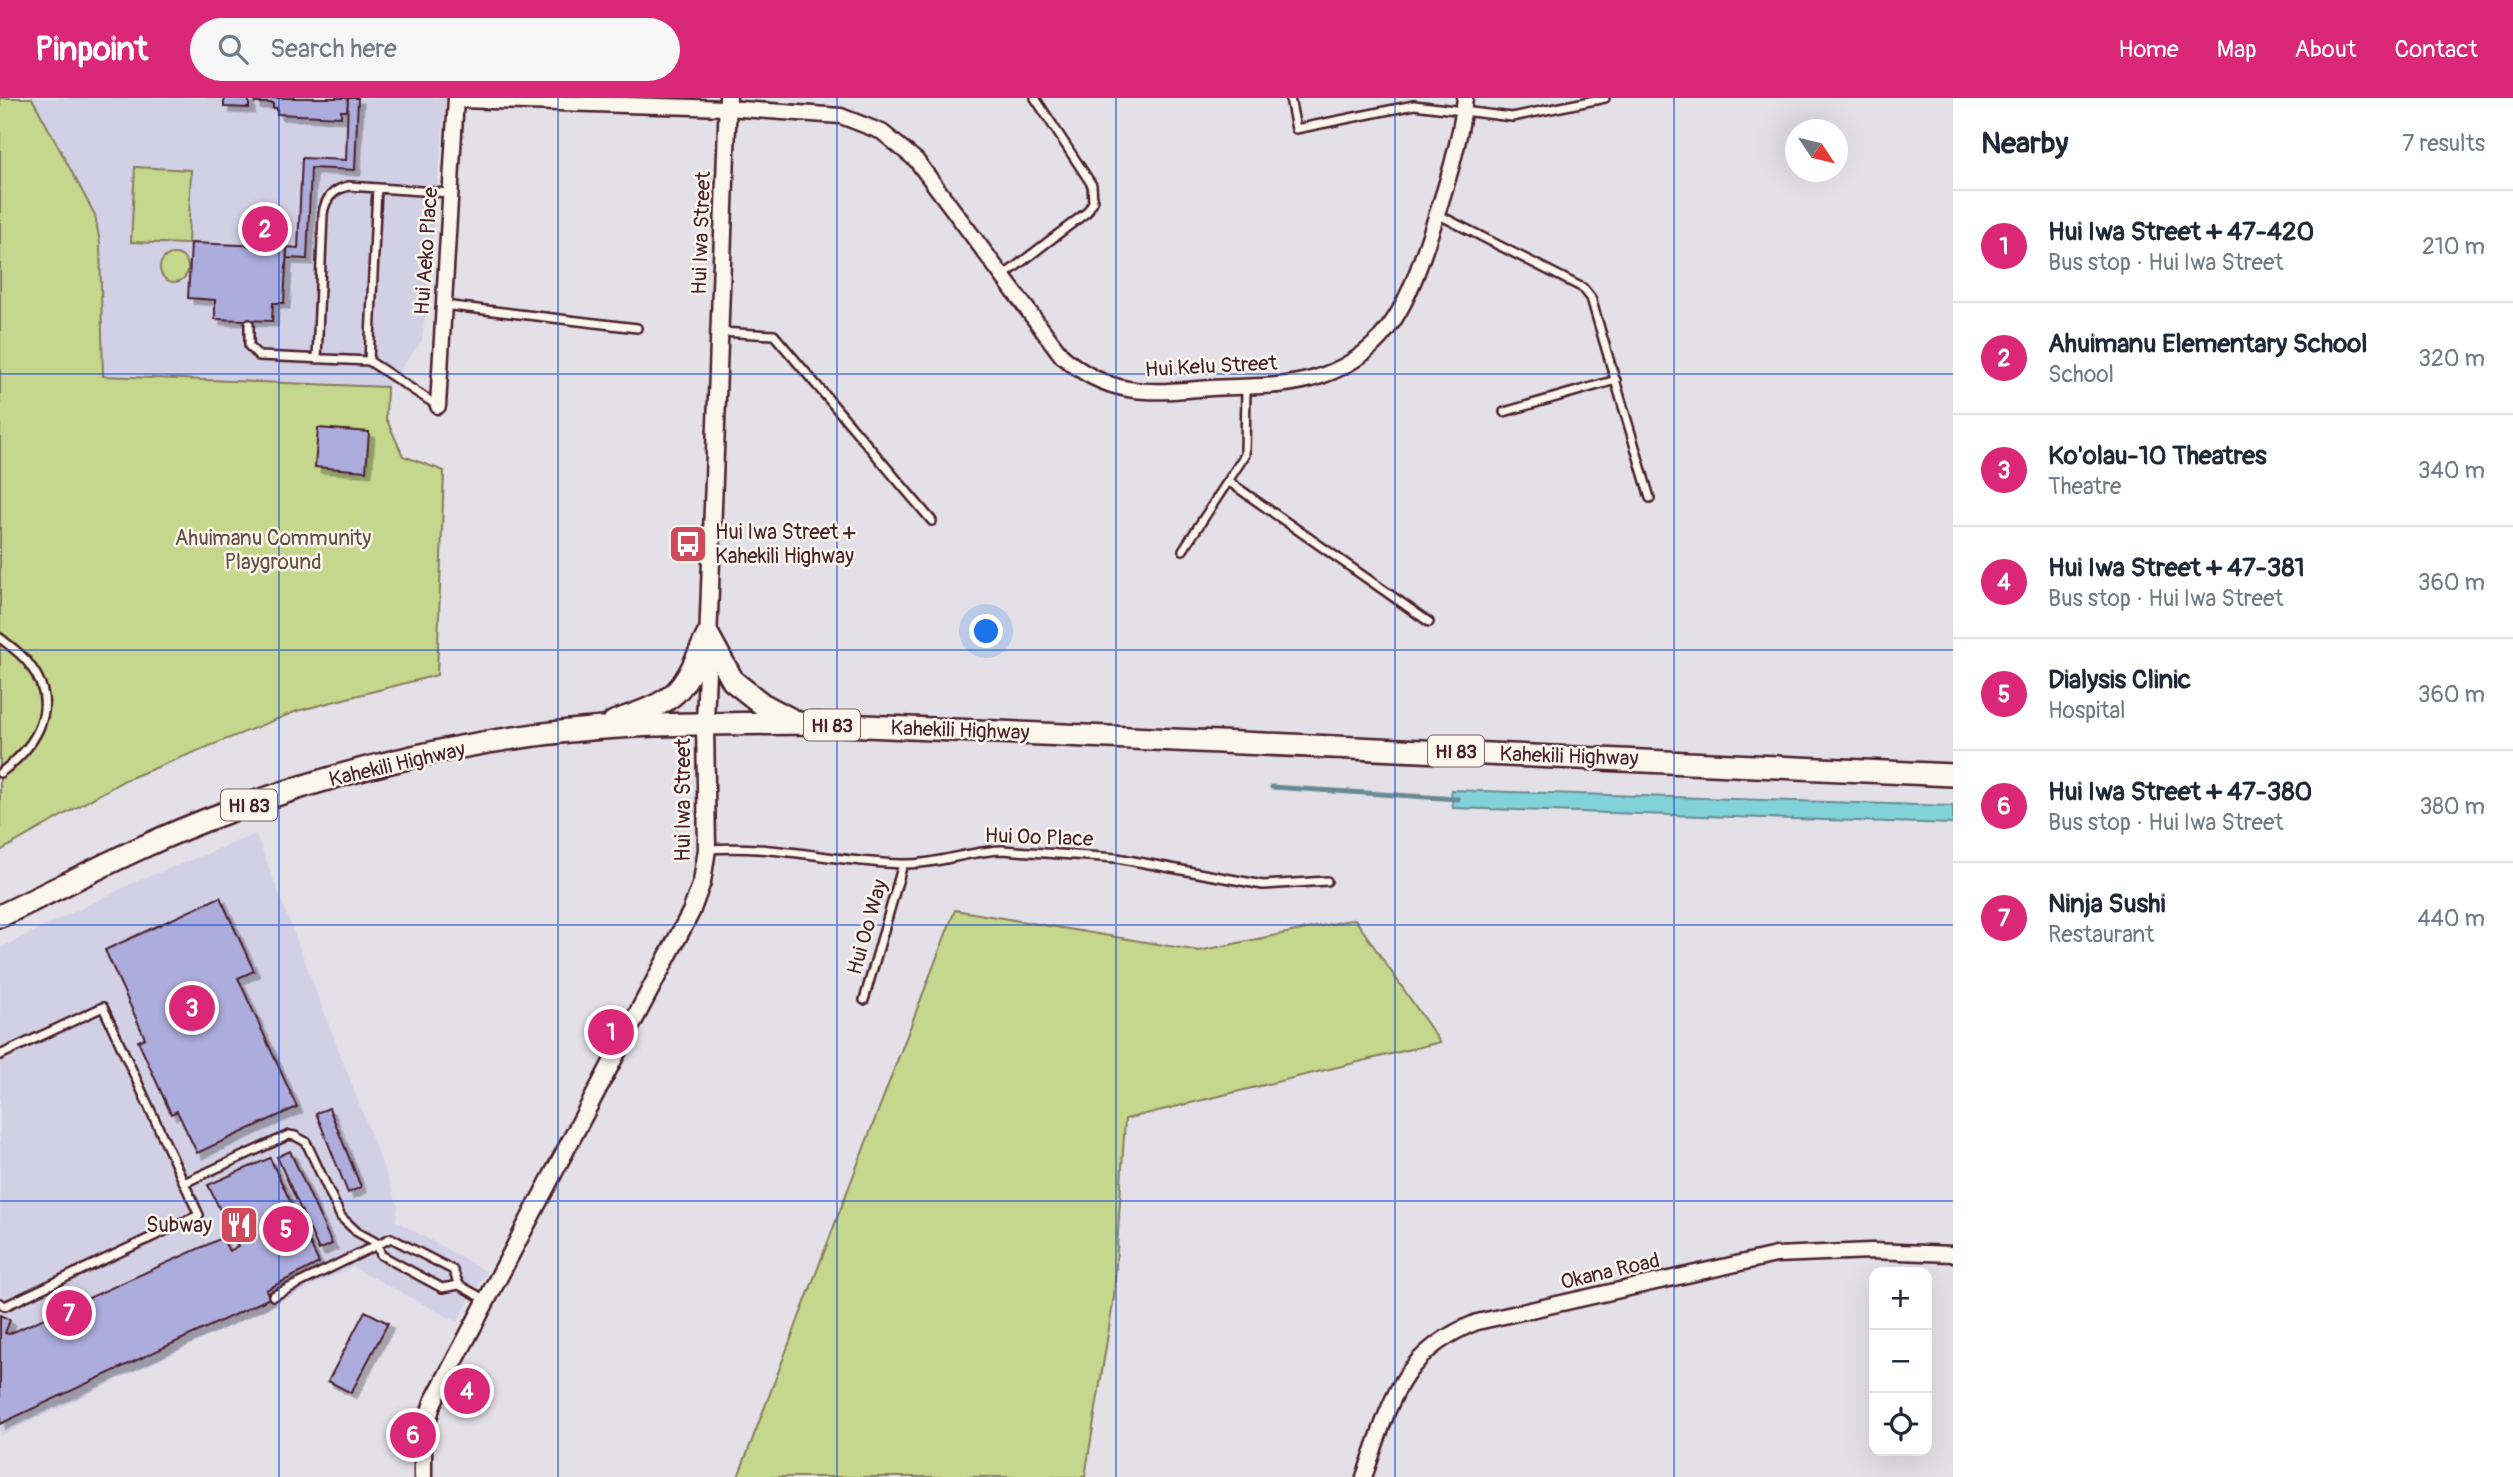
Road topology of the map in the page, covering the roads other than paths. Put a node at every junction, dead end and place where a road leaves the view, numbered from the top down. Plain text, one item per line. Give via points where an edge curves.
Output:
1 (1035, 98) edge
2 (1290, 98) edge
3 (1605, 98) edge
4 (456, 99) edge
5 (727, 103) edge
6 (1464, 105) edge
7 (377, 188) junction
8 (450, 193) junction
9 (1437, 214) junction
10 (1002, 277) junction
11 (443, 305) junction
12 (249, 324) dead end
13 (637, 328) dead end
14 (719, 332) junction
15 (317, 359) junction
16 (369, 361) junction
17 (1616, 380) junction
18 (1246, 386) junction
19 (438, 406) joint
20 (1504, 412) dead end
21 (1228, 481) junction
22 (1650, 499) dead end
23 (932, 521) dead end
24 (1182, 550) dead end
25 (1429, 622) dead end
26 (708, 635) junction
27 (0, 638) edge
28 (799, 723) junction
29 (705, 724) junction
30 (596, 730) junction
31 (0, 773) edge
32 (1953, 775) edge
33 (707, 849) junction
34 (903, 864) junction
35 (1327, 881) dead end
36 (0, 916) edge
37 (864, 1000) dead end
38 (0, 1055) edge
39 (184, 1183) junction
40 (377, 1243) junction
41 (1953, 1254) edge
42 (459, 1285) junction
43 (273, 1296) dead end
44 (486, 1300) junction
45 (0, 1303) edge
46 (423, 1477) edge
47 (1364, 1477) edge

1 - 10 lane via 1092,185 1093,202 1087,212
2 - 6 lane via 1296,129 1414,105
3 - 6 lane via 1521,116
4 - 5 street, Hui Kelu Street
4 - 8 street, Hui Aeko Place
5 - 10 street, Hui Kelu Street via 841,116 882,132 916,160
5 - 14 street, Hui Iwa Street
6 - 9 street, Hui Kelu Street via 1456,153
7 - 8 lane
7 - 15 lane via 342,187 324,207
7 - 16 lane
8 - 11 street, Hui Aeko Place
9 - 17 lane via 1587,292
9 - 18 street, Hui Kelu Street via 1406,302 1390,328 1367,351 1337,370 1304,382
10 - 18 street, Hui Kelu Street via 1062,356 1105,384 1159,392
11 - 13 lane
11 - 19 street, Hui Aeko Place
12 - 15 lane via 249,346 254,354
14 - 23 lane via 774,335
14 - 26 street, Hui Iwa Street
15 - 16 lane
16 - 19 lane
17 - 20 lane
17 - 22 lane
18 - 21 lane via 1246,450
21 - 24 lane
21 - 25 lane
26 - 28 main road via 733,681 745,693
26 - 29 street, Hui Iwa Street
26 - 30 main road via 675,693
27 - 31 lane via 30,665 44,707 32,744
28 - 29 main road, Kahekili Highway / HI 83
28 - 32 main road, Kahekili Highway / HI 83
29 - 30 main road, Kahekili Highway / HI 83
29 - 33 street, Hui Iwa Street
30 - 36 main road, Kahekili Highway / HI 83 via 453,749 278,794 120,856
33 - 34 lane, Hui Oo Place via 743,848
33 - 44 street, Hui Iwa Street via 691,912
34 - 35 lane, Hui Oo Place via 1002,850 1117,858 1263,885
34 - 37 lane, Hui Oo Way
38 - 39 lane via 103,1007
39 - 40 lane via 295,1136 306,1142 341,1217
39 - 45 lane via 199,1215 5,1306
40 - 42 lane via 381,1255 442,1288
40 - 42 lane via 391,1238 453,1270
40 - 43 lane
41 - 47 street, Okana Road via 1776,1255 1469,1325 1434,1345 1410,1368 1392,1397
42 - 44 lane
44 - 46 street, Hui Iwa Street via 427,1418 421,1450

